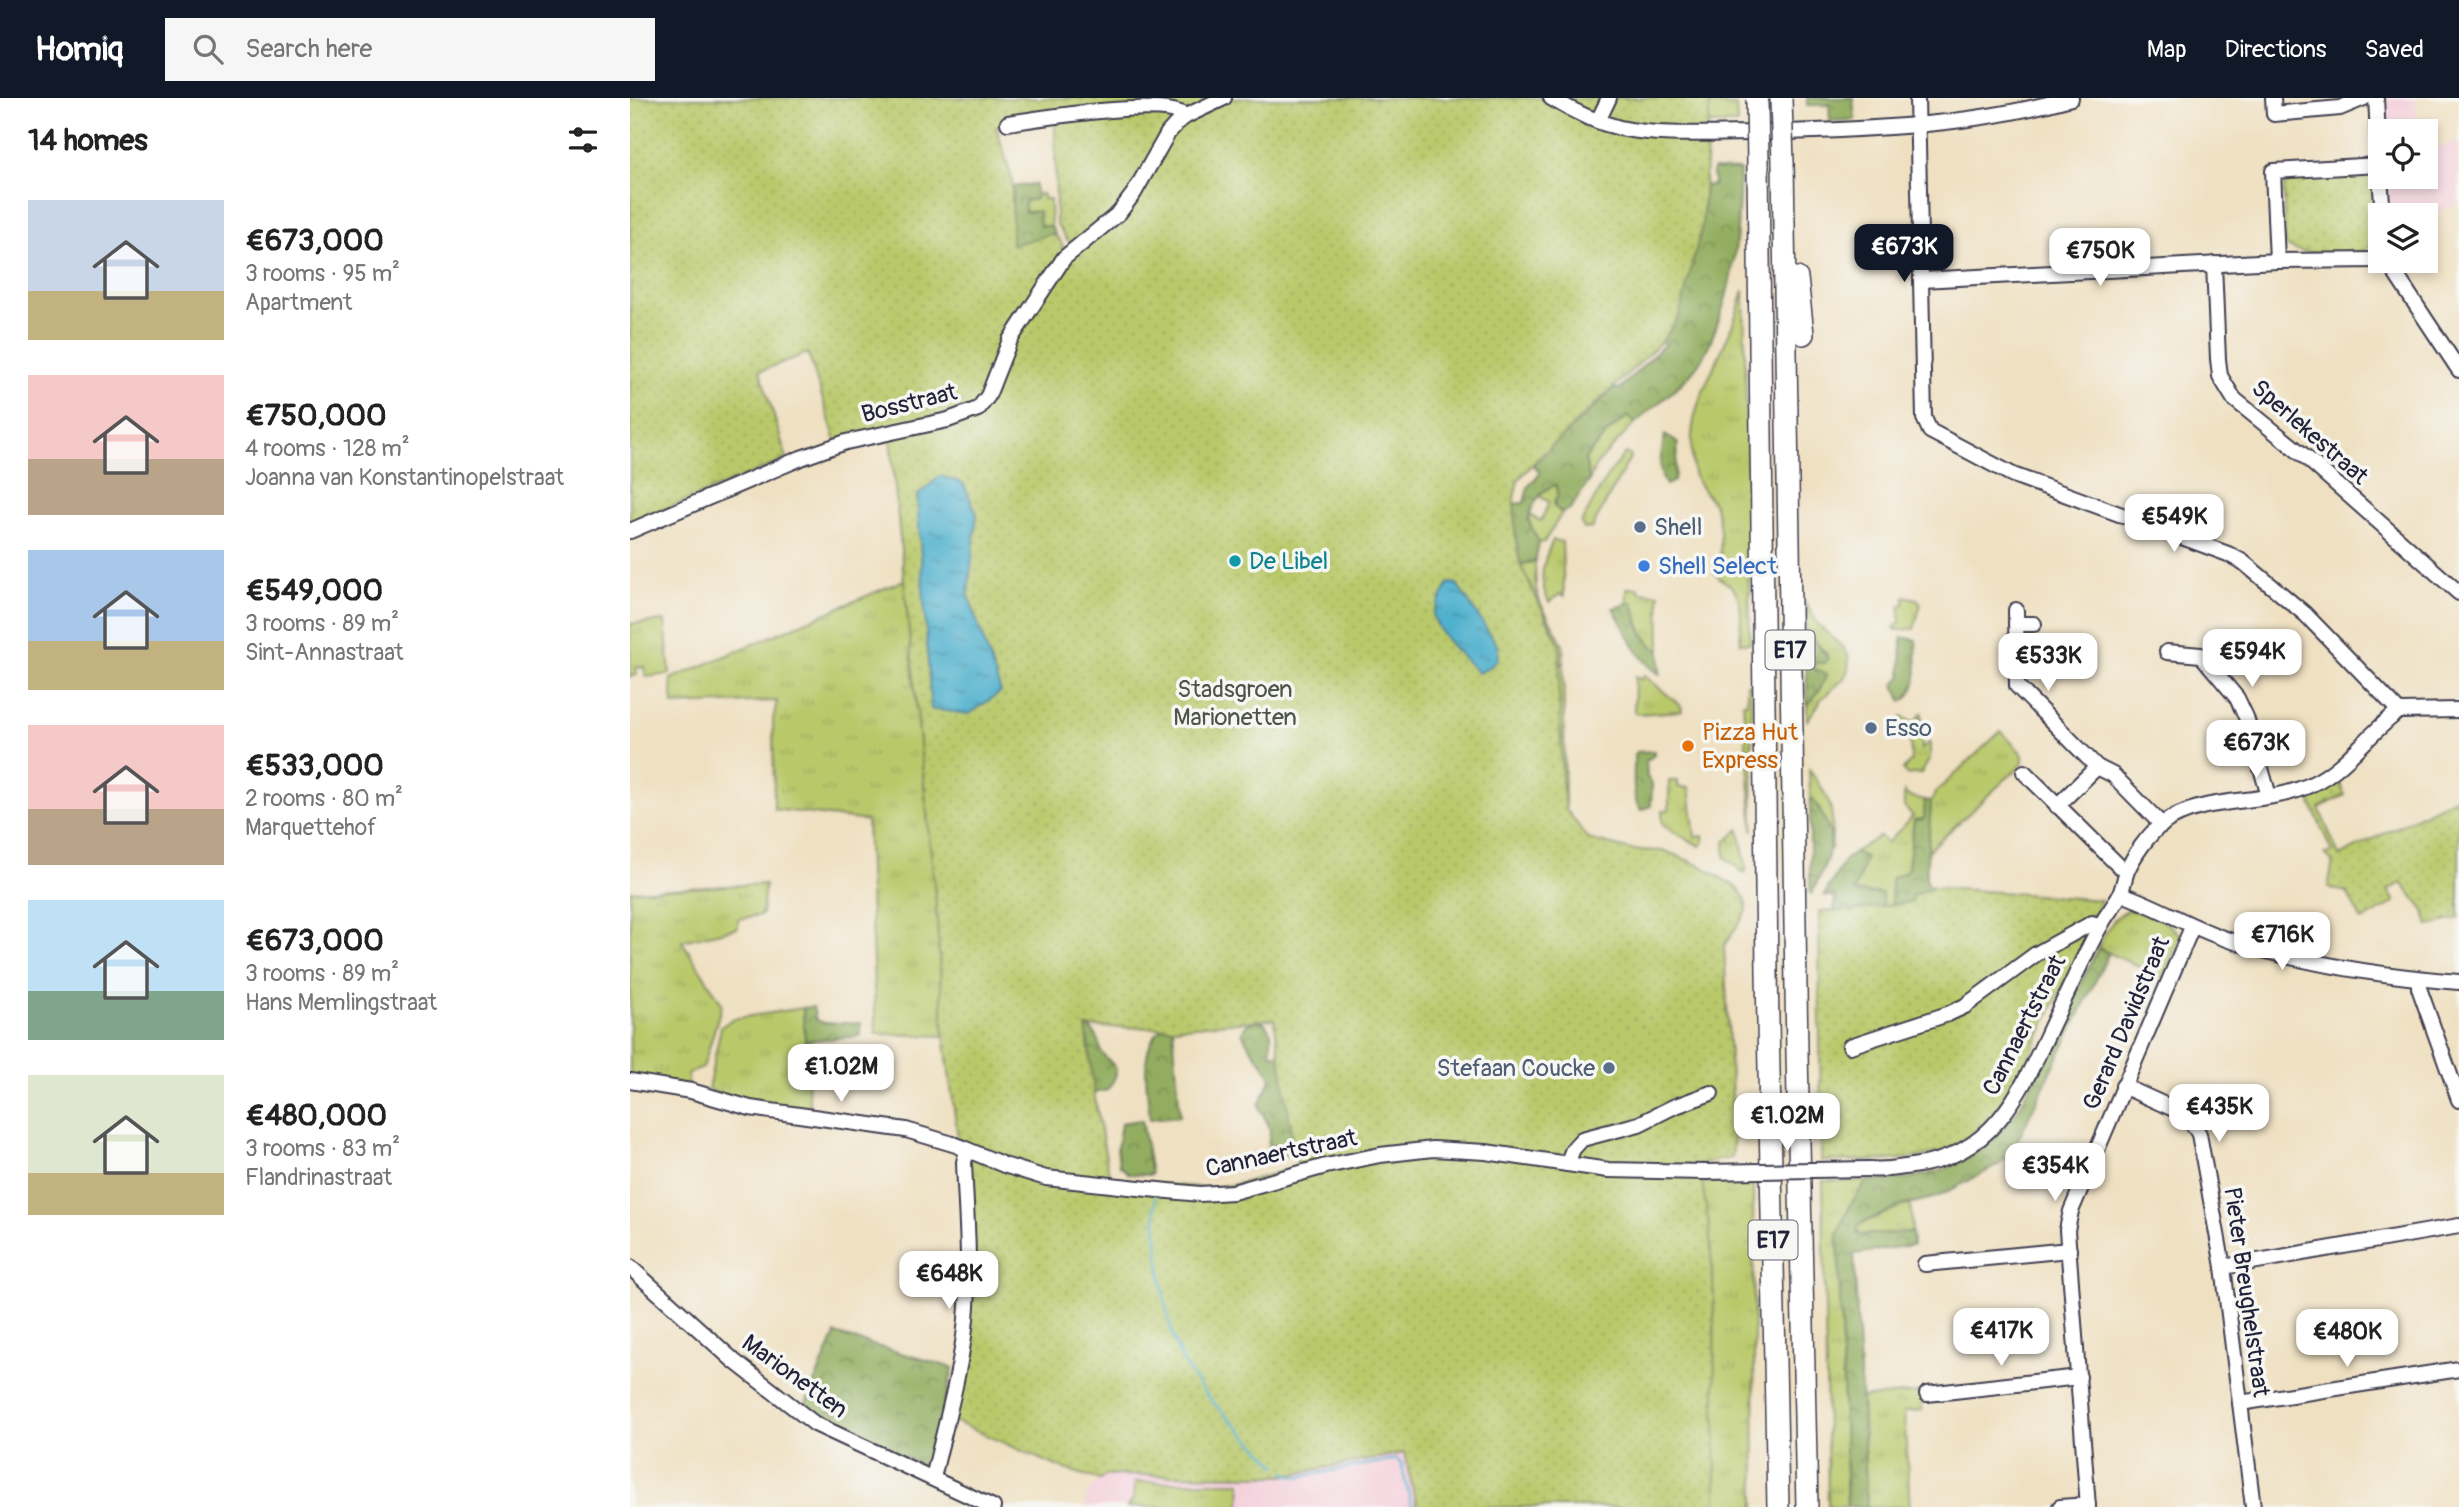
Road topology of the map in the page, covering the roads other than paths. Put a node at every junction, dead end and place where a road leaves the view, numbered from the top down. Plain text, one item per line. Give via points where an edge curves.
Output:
1 (1223, 98) edge
2 (1551, 98) edge
3 (1609, 98) edge
4 (1917, 98) edge
5 (2071, 98) edge
6 (2273, 98) edge
7 (2364, 98) edge
8 (2376, 98) edge
9 (1757, 99) edge
10 (1781, 99) edge
11 (1186, 116) junction
12 (2377, 119) edge
13 (1598, 121) junction
14 (1008, 123) dead end
15 (1918, 125) junction
16 (2368, 166) edge
17 (1759, 222) junction
18 (1746, 242) dead end
19 (1784, 247) junction
20 (2368, 260) edge
21 (2277, 261) junction
22 (2214, 264) junction
23 (2396, 273) edge
24 (1922, 280) junction
25 (1803, 334) dead end
26 (2455, 354) edge
27 (2459, 370) edge
28 (630, 531) edge
29 (2459, 593) edge
30 (2034, 624) dead end
31 (2167, 652) dead end
32 (2459, 709) edge
33 (2399, 710) junction
34 (2097, 767) junction
35 (2024, 772) dead end
36 (2269, 796) junction
37 (2057, 806) junction
38 (2162, 825) junction
39 (2119, 866) dead end
40 (1753, 894) dead end
41 (2121, 894) junction
42 (2100, 926) junction
43 (2192, 927) junction
44 (1806, 967) dead end
45 (1767, 973) junction
46 (2420, 979) junction
47 (2459, 982) edge
48 (1850, 1046) dead end
49 (1797, 1052) junction
50 (630, 1081) edge
51 (2123, 1086) junction
52 (1711, 1093) dead end
53 (2459, 1100) edge
54 (967, 1151) junction
55 (1567, 1164) junction
56 (2459, 1226) edge
57 (2069, 1250) junction
58 (1925, 1264) dead end
59 (630, 1267) edge
60 (2223, 1267) junction
61 (2459, 1369) edge
62 (2079, 1377) junction
63 (1927, 1394) dead end
64 (2240, 1403) junction
65 (933, 1478) junction
66 (2088, 1506) edge
67 (993, 1507) edge
68 (1778, 1507) edge
69 (1807, 1507) edge
70 (2060, 1507) edge
71 (2253, 1507) edge

1 - 11 street, Bosstraat
2 - 13 street
3 - 13 street
4 - 15 street
5 - 15 street
6 - 7 street via 2274,114 2340,108
8 - 12 street
9 - 17 highway, E17, bridge
10 - 19 highway, E17, bridge
11 - 14 street via 1175,108 1137,106
11 - 28 street, Bosstraat via 1168,133 1119,213 1064,258 1010,340 988,396 978,409 846,442
13 - 15 street via 1643,131 1712,133
15 - 24 street
16 - 21 street via 2273,171
17 - 18 highway
17 - 45 highway, E17
19 - 25 highway via 1796,271
19 - 49 highway, E17
20 - 21 street
21 - 22 street
22 - 24 street
22 - 29 street, Sperlekestraat via 2220,376 2234,399
23 - 26 street
24 - 33 street via 1924,418 1930,431 2013,475 2243,562 2305,614
26 - 27 street
30 - 34 street via 2016,617 2017,686
31 - 36 street via 2201,655 2237,698
32 - 33 street
33 - 36 street, Cannaertstraat via 2322,780
34 - 37 street
34 - 38 street via 2113,775
35 - 37 street
36 - 38 street, Cannaertstraat via 2197,809
37 - 39 street
38 - 41 street, Cannaertstraat via 2128,869
40 - 45 highway
41 - 42 street, Cannaertstraat
41 - 43 street
42 - 48 street, Cannaertstraat via 2092,923 2036,954 1965,1006
42 - 55 street, Cannaertstraat, bridge via 2017,1095 1995,1126 1947,1158 1869,1170 1643,1173
43 - 46 street via 2269,951
43 - 51 street, Gerard Davidstraat
44 - 49 highway
45 - 68 highway, E17
46 - 47 street
46 - 53 street via 2419,988
49 - 69 highway, E17
50 - 54 street, Cannaertstraat via 691,1091 750,1108 906,1129
51 - 57 street, Gerard Davidstraat via 2071,1211
51 - 60 street, Pieter Breughelstraat via 2187,1115 2199,1134
52 - 55 street via 1639,1124 1582,1139
54 - 55 street, Cannaertstraat via 1046,1178 1200,1194 1233,1192 1326,1166 1406,1152 1466,1150
54 - 65 street via 966,1321
56 - 60 street
57 - 58 street
57 - 62 street, Gerard Davidstraat
59 - 65 street, Marionetten via 800,1413 826,1430
60 - 64 street, Pieter Breughelstraat
61 - 64 street
62 - 63 street
62 - 66 street, Gerard Davidstraat
64 - 71 street, Pieter Breughelstraat
65 - 67 street, Marionetten
66 - 70 street

